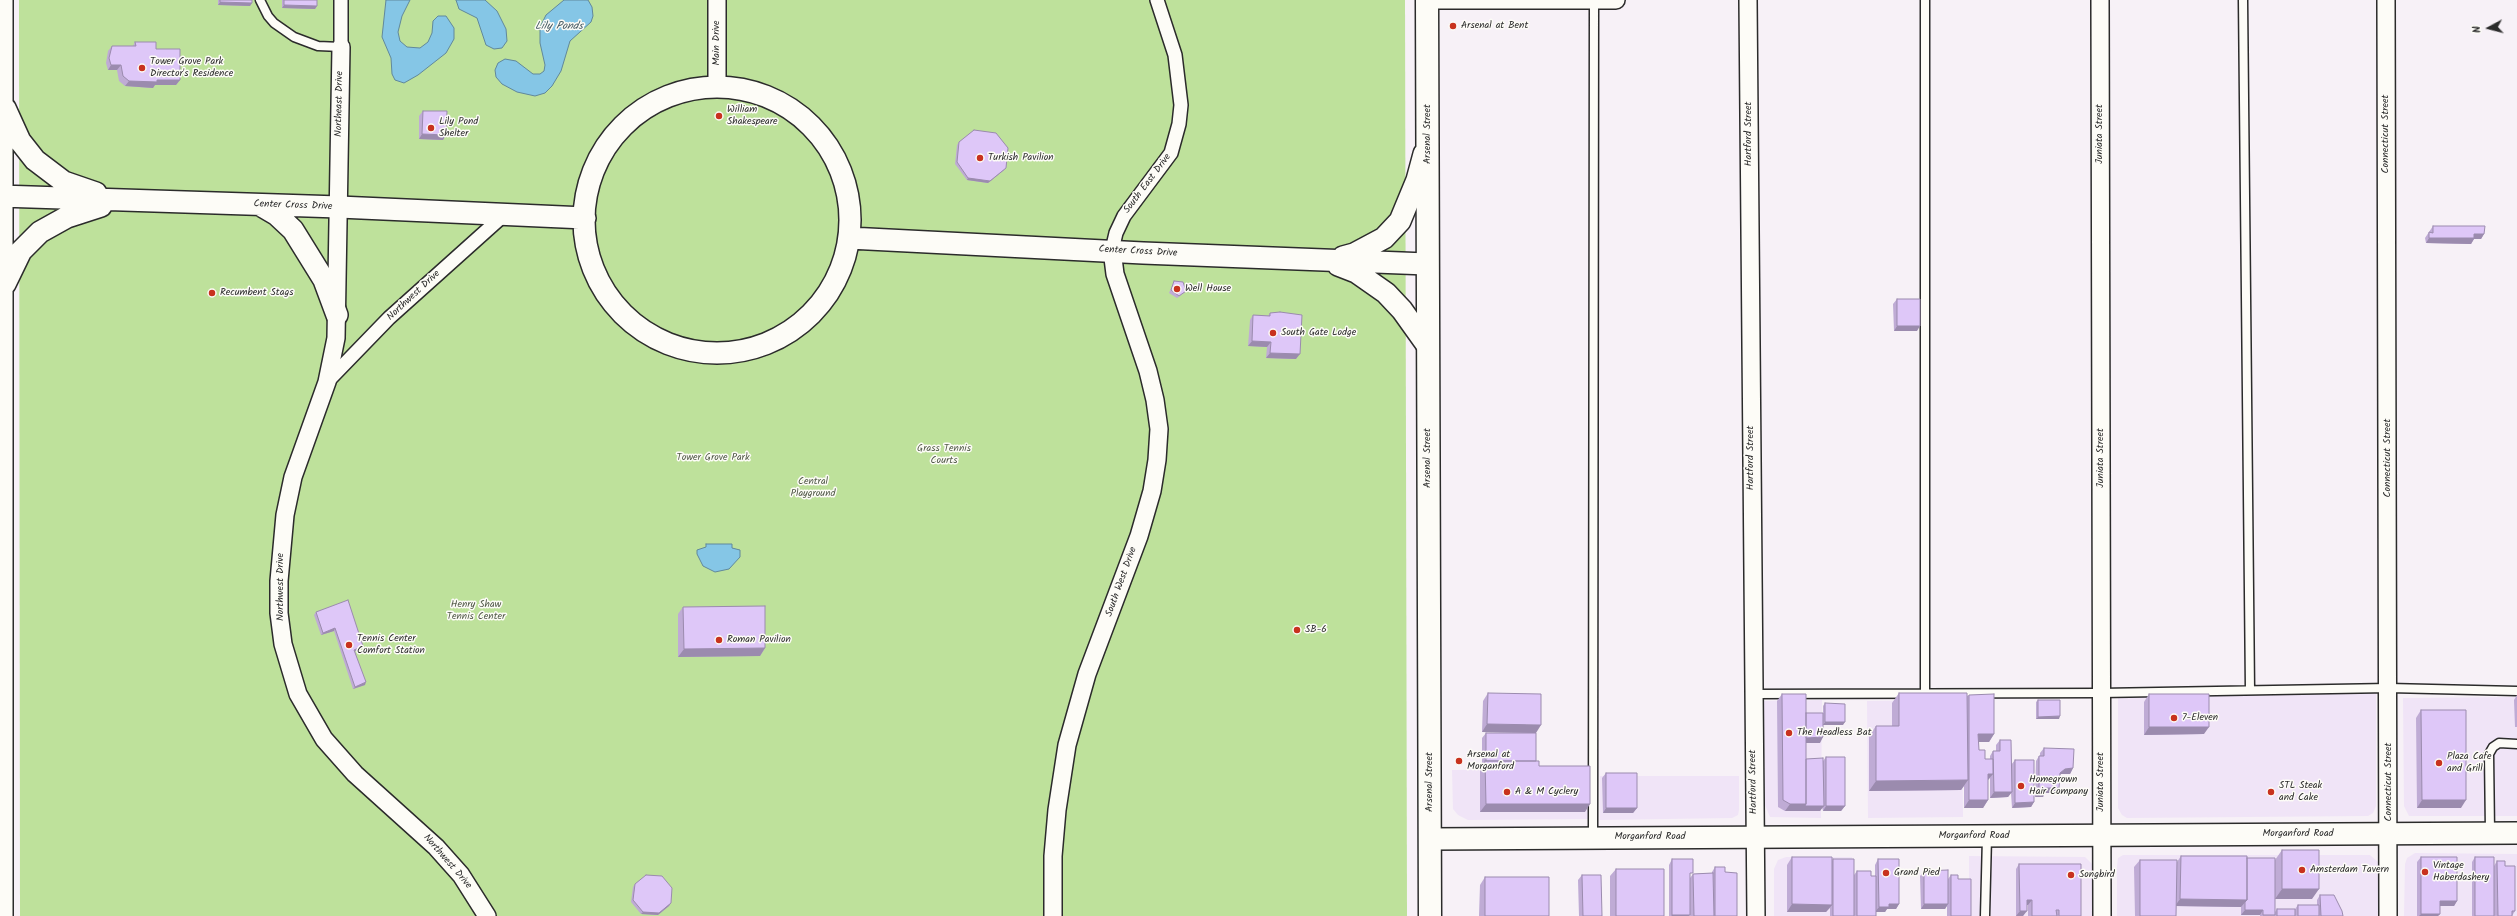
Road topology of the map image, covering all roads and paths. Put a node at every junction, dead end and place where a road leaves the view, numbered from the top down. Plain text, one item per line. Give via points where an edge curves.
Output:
1 (2, 0) edge
2 (260, 0) edge
3 (341, 0) edge
4 (717, 0) edge
5 (1157, 0) edge
6 (1428, 0) edge
7 (1594, 0) edge
8 (1616, 0) edge
9 (1748, 0) edge
10 (1925, 0) edge
11 (2100, 0) edge
12 (2243, 0) edge
13 (2386, 0) edge
14 (341, 47) junction
15 (717, 87) junction
16 (2, 102) junction
17 (1428, 139) junction
18 (1, 196) edge
19 (119, 201) junction
20 (260, 205) junction
21 (339, 207) junction
22 (505, 214) junction
23 (585, 218) junction
24 (849, 238) junction
25 (1112, 250) junction
26 (1326, 261) junction
27 (1427, 264) junction
28 (2, 291) junction
29 (337, 315) junction
30 (1427, 345) junction
31 (327, 382) junction
32 (2389, 688) junction
33 (2250, 690) junction
34 (2517, 691) edge
35 (1925, 693) junction
36 (2101, 693) junction
37 (1752, 694) junction
38 (2517, 744) edge
39 (2517, 833) edge
40 (2388, 834) junction
41 (2490, 834) junction
42 (2101, 835) junction
43 (1987, 836) junction
44 (1754, 837) junction
45 (1593, 838) junction
46 (1430, 839) junction
47 (2, 916) edge
48 (487, 916) edge
49 (1052, 916) edge
50 (1430, 916) edge
51 (1756, 916) edge
52 (1985, 916) edge
53 (2102, 916) edge
54 (2388, 916) edge

1 - 16 street
2 - 14 lane via 274,23 294,37 318,46
3 - 14 street, Northeast Drive
4 - 15 street, Main Drive
5 - 25 street, South East Drive via 1175,55 1181,105 1179,124 1171,153 1124,216
6 - 7 street
6 - 17 main road, Arsenal Street
7 - 8 street
7 - 45 lane
9 - 37 street, Hartford Street
10 - 35 lane
11 - 36 street, Juniata Street
12 - 33 lane
13 - 32 street, Connecticut Street
14 - 21 street, Northeast Drive
15 - 23 street via 696,89 665,97 638,113 622,127 602,154 593,174
15 - 24 street via 743,89 768,97 801,117 820,135 844,180 850,217
16 - 18 street
16 - 19 street via 20,142 49,173 64,182
17 - 26 street via 1410,200 1400,221 1384,238 1354,254
17 - 27 main road, Arsenal Street
18 - 19 street, Center Cross Drive
18 - 28 street
19 - 20 street, Center Cross Drive
19 - 28 street via 67,216 40,232 21,251
20 - 21 street, Center Cross Drive
20 - 29 street via 277,215 293,230 324,280
21 - 22 street, Center Cross Drive
21 - 29 street, Northwest Drive
22 - 23 street, Center Cross Drive
22 - 31 street, Northwest Drive via 395,313
23 - 24 street via 586,241 592,264 615,305 641,328 661,340 683,348 706,352 729,353 752,349 774,341 799,325 820,305 833,286
24 - 25 street, Center Cross Drive
25 - 26 street, Center Cross Drive
25 - 49 street, South West Drive via 1115,274 1148,371 1155,400 1159,430 1157,460 1152,491 1139,536 1085,681 1067,745 1057,810
26 - 27 street, Center Cross Drive
26 - 30 street via 1356,272 1380,288 1402,310
27 - 30 main road, Arsenal Street
28 - 47 street
29 - 31 street, Northwest Drive via 336,338
30 - 46 main road, Arsenal Street
31 - 48 street, Northwest Drive via 293,477 283,528 279,613 289,669 298,694 324,739 355,774 436,847 461,875
32 - 33 lane
32 - 34 lane
32 - 40 street, Connecticut Street
33 - 36 lane
35 - 36 lane
35 - 37 lane
36 - 42 street, Juniata Street
37 - 44 street, Hartford Street
38 - 41 lane via 2499,743 2489,754
39 - 41 street, Morganford Road
40 - 41 street, Morganford Road
40 - 42 street, Morganford Road
40 - 54 street, Connecticut Street
42 - 43 street, Morganford Road
42 - 53 street, Juniata Street
43 - 44 street, Morganford Road
43 - 52 lane
44 - 45 street, Morganford Road
44 - 51 street, Hartford Street
45 - 46 street, Morganford Road
46 - 50 main road, Arsenal Street

